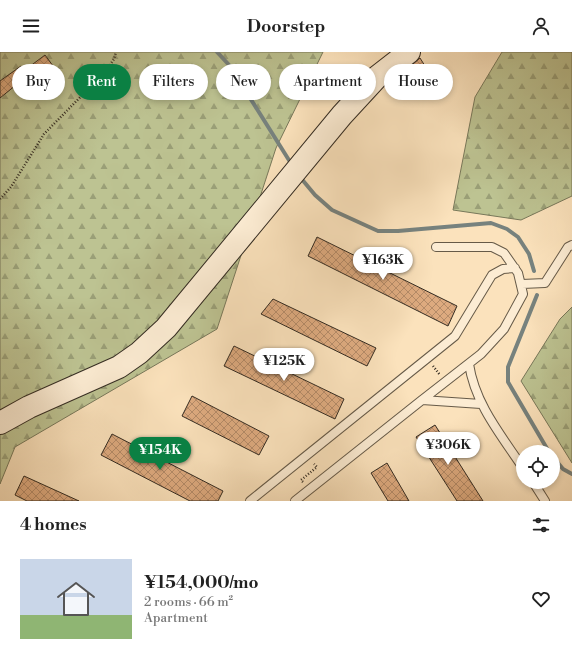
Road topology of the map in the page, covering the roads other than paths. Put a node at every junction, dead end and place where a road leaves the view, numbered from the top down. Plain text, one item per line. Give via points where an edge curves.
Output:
1 (409, 52) edge
2 (572, 244) edge
3 (436, 247) dead end
4 (515, 268) junction
5 (522, 284) junction
6 (469, 364) junction
7 (422, 400) junction
8 (481, 404) junction
9 (0, 423) edge
10 (516, 457) edge
11 (537, 489) edge
12 (250, 501) edge
13 (295, 501) edge
14 (545, 501) edge

1 - 9 street via 377,78 166,328 139,353 119,367 29,406
2 - 5 lane via 546,283
3 - 4 lane via 492,247 504,253
4 - 5 lane
4 - 12 lane via 503,269 492,275 455,336
5 - 6 lane via 523,294 504,329
6 - 7 lane
6 - 8 lane via 473,386
7 - 8 lane
7 - 13 lane
8 - 10 lane
11 - 14 lane

